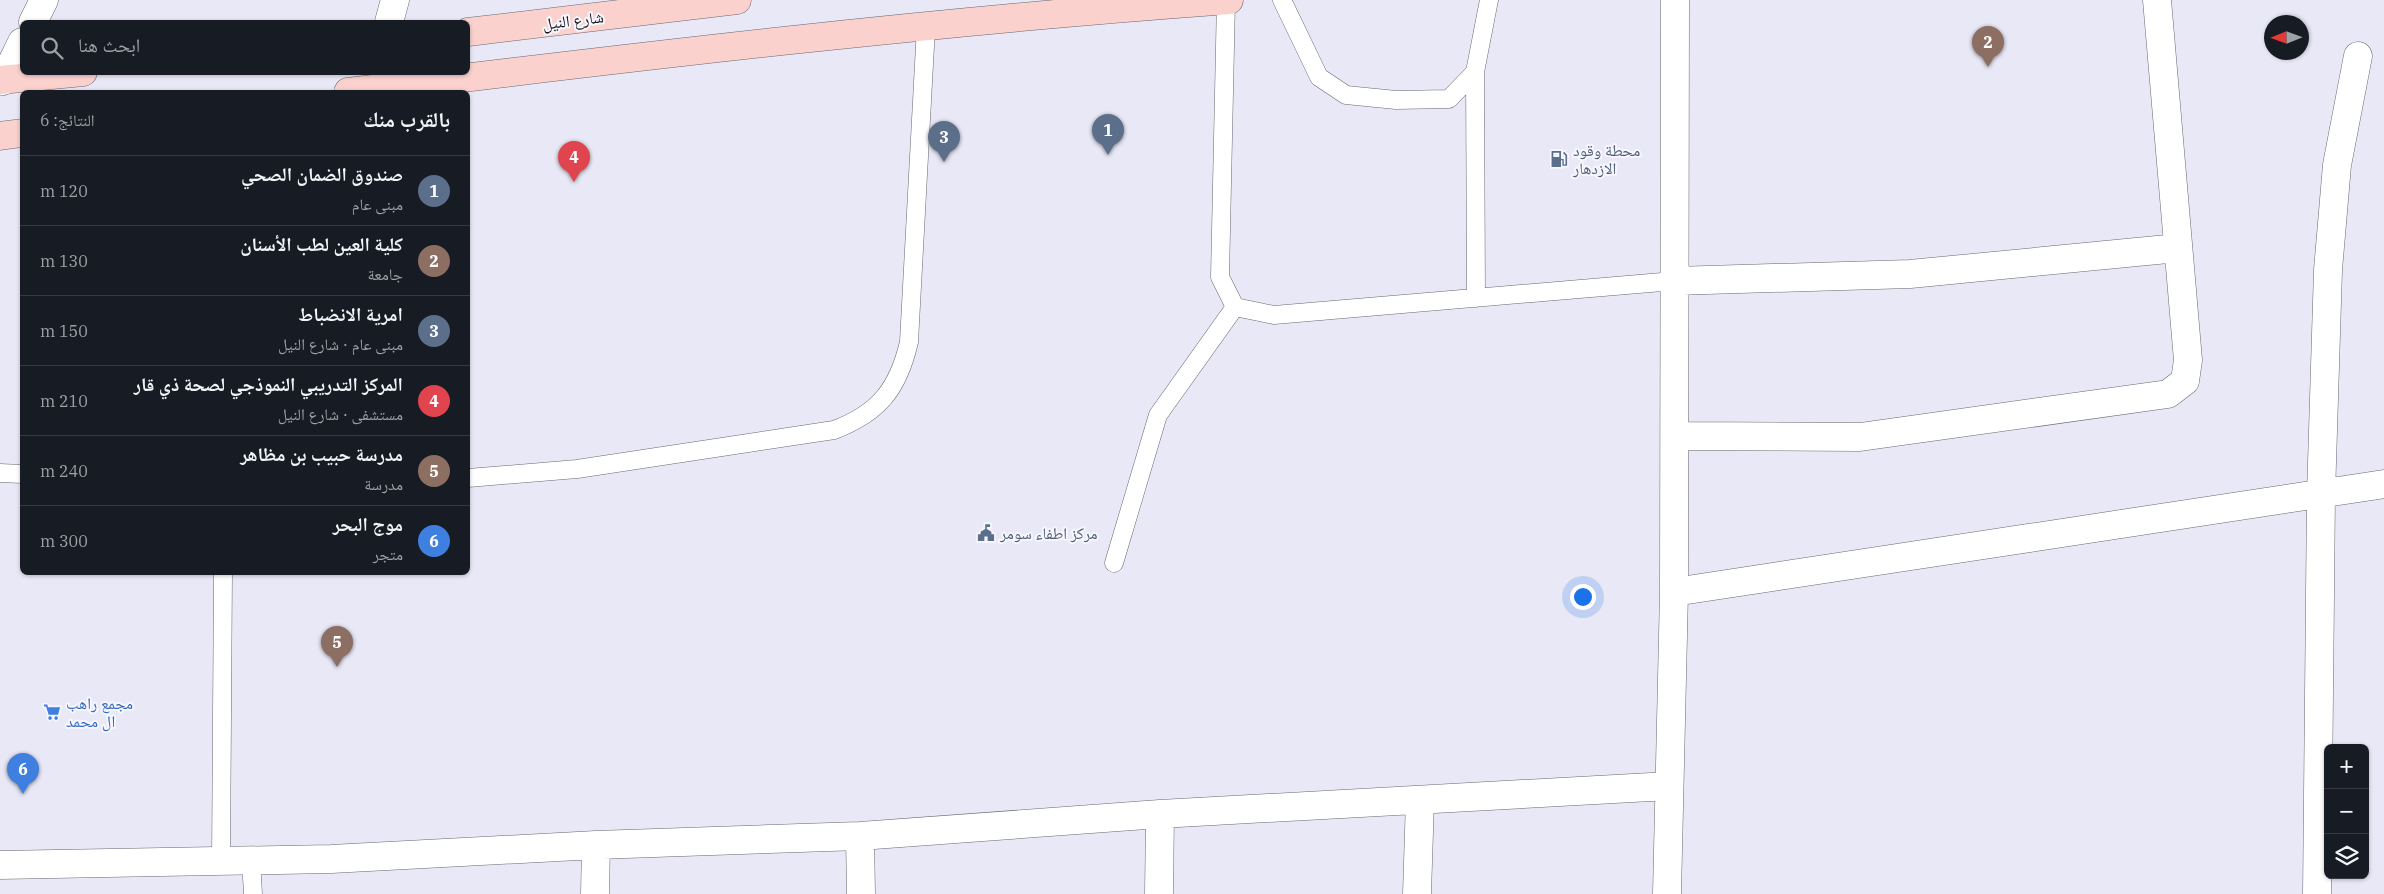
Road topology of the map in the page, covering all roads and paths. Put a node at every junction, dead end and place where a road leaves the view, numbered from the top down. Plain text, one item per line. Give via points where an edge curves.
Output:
1 (44, 0) edge
2 (395, 0) edge
3 (737, 0) edge
4 (1227, 0) edge
5 (1282, 0) edge
6 (1489, 0) edge
7 (1675, 0) edge
8 (2157, 0) edge
9 (33, 20) edge
10 (390, 20) edge
11 (926, 27) junction
12 (470, 32) edge
13 (20, 46) edge
14 (2358, 56) dead end
15 (1475, 72) junction
16 (67, 75) edge
17 (1, 87) edge
18 (365, 90) edge
19 (20, 133) edge
20 (0, 136) edge
21 (2178, 248) junction
22 (1674, 281) junction
23 (1476, 298) junction
24 (1235, 307) junction
25 (1674, 436) junction
26 (0, 473) edge
27 (20, 474) edge
28 (470, 478) edge
29 (2384, 484) edge
30 (2321, 495) junction
31 (1114, 563) dead end
32 (223, 575) edge
33 (1674, 592) junction
34 (1669, 786) junction
35 (1420, 800) junction
36 (1160, 814) junction
37 (860, 836) junction
38 (596, 845) junction
39 (251, 860) junction
40 (221, 861) junction
41 (0, 865) edge
42 (253, 894) edge
43 (595, 894) edge
44 (861, 894) edge
45 (1159, 894) edge
46 (1417, 894) edge
47 (1667, 894) edge
48 (2317, 894) edge

1 - 9 street
2 - 10 street
3 - 12 main road, شارع النيل
4 - 11 main road
4 - 24 lane via 1220,277
5 - 15 lane via 1319,77 1346,95 1396,100 1449,99
6 - 15 lane
7 - 22 street
8 - 21 street
11 - 18 main road
11 - 28 lane via 909,342 904,365 882,400 868,413 834,430 586,468
13 - 17 street
14 - 30 street via 2337,165 2328,270
15 - 23 lane
16 - 17 main road
19 - 20 main road
21 - 22 street via 1910,274
21 - 25 street via 2188,360 2185,381 2168,394 1860,438
22 - 23 lane
22 - 25 street
23 - 24 lane via 1274,315
24 - 31 lane via 1158,415
25 - 33 street
26 - 27 lane
29 - 30 street
30 - 33 street
30 - 48 street
32 - 40 lane
33 - 34 street
34 - 35 street
34 - 47 street
35 - 36 street
35 - 46 street
36 - 37 street
36 - 45 street
37 - 38 street
37 - 44 street
38 - 39 street
38 - 43 street
39 - 40 street
39 - 42 lane
40 - 41 street

